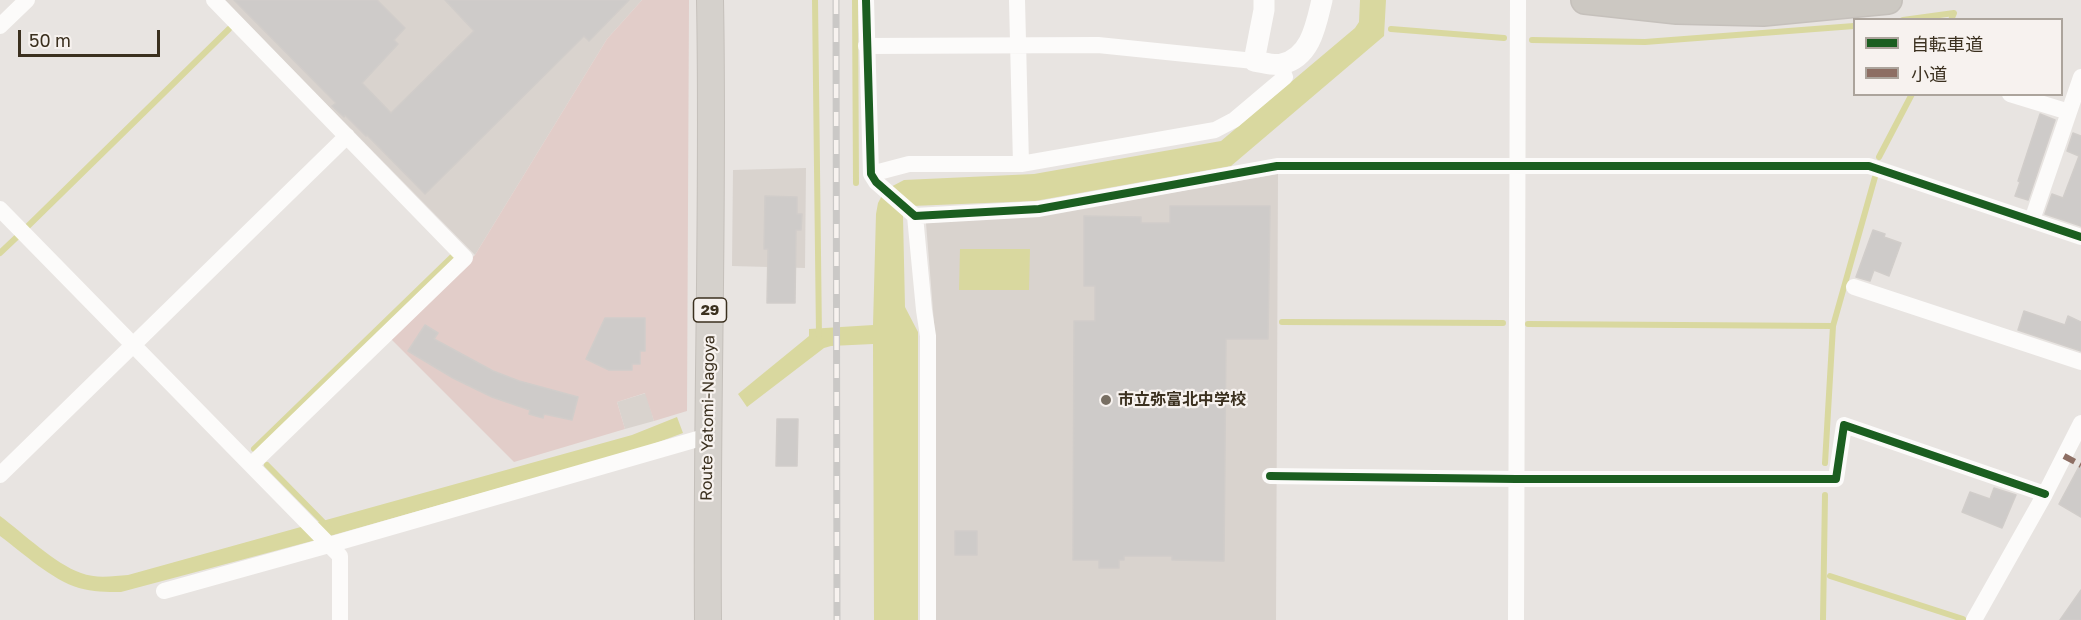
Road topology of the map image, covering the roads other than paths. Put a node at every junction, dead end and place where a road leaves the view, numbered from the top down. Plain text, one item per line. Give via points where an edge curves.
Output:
1 (27, 0) edge
2 (214, 0) edge
3 (710, 0) edge
4 (866, 0) edge
5 (1017, 0) edge
6 (1264, 0) edge
7 (1322, 0) edge
8 (1518, 0) edge
9 (1585, 0) edge
10 (1888, 0) edge
11 (0, 26) edge
12 (1017, 44) junction
13 (866, 46) junction
14 (1254, 61) junction
15 (1280, 65) junction
16 (2081, 77) edge
17 (2017, 96) edge
18 (2069, 112) junction
19 (346, 136) junction
20 (1021, 164) junction
21 (1517, 166) junction
22 (876, 179) junction
23 (0, 209) edge
24 (913, 215) junction
25 (2032, 220) junction
26 (2081, 237) edge
27 (1854, 287) dead end
28 (133, 345) junction
29 (2081, 362) edge
30 (2081, 423) edge
31 (708, 436) junction
32 (250, 465) junction
33 (0, 475) edge
34 (1270, 476) dead end
35 (1516, 479) junction
36 (2045, 494) junction
37 (326, 543) junction
38 (164, 591) dead end
39 (340, 620) edge
40 (708, 620) edge
41 (928, 620) edge
42 (1516, 620) edge
43 (1974, 620) edge

1 - 11 street
2 - 19 street
3 - 31 main road, Route Yatomi-Nagoya / 29
4 - 13 street
5 - 12 street
6 - 14 street
7 - 15 street via 1306,48
8 - 21 street
9 - 10 highway via 1677,10 1763,12
12 - 13 street
12 - 14 street via 1098,45
12 - 20 street
13 - 22 street
14 - 15 street
15 - 20 street via 1285,77 1234,120 1215,130
16 - 18 street
17 - 18 street
18 - 25 street
19 - 28 street
19 - 32 street via 465,258
20 - 22 street via 909,164
21 - 24 street via 1277,166 1039,209
21 - 25 street via 1869,166
21 - 35 street
22 - 24 street
23 - 28 street
24 - 41 street via 928,336
25 - 26 street
27 - 29 street
28 - 32 street
28 - 33 street
30 - 36 street
31 - 37 street
31 - 40 main road, Route Yatomi-Nagoya / 29
32 - 37 street
34 - 35 street
35 - 36 street via 1836,479 1844,425
35 - 42 street
36 - 43 street
37 - 38 street
37 - 39 street via 340,556

